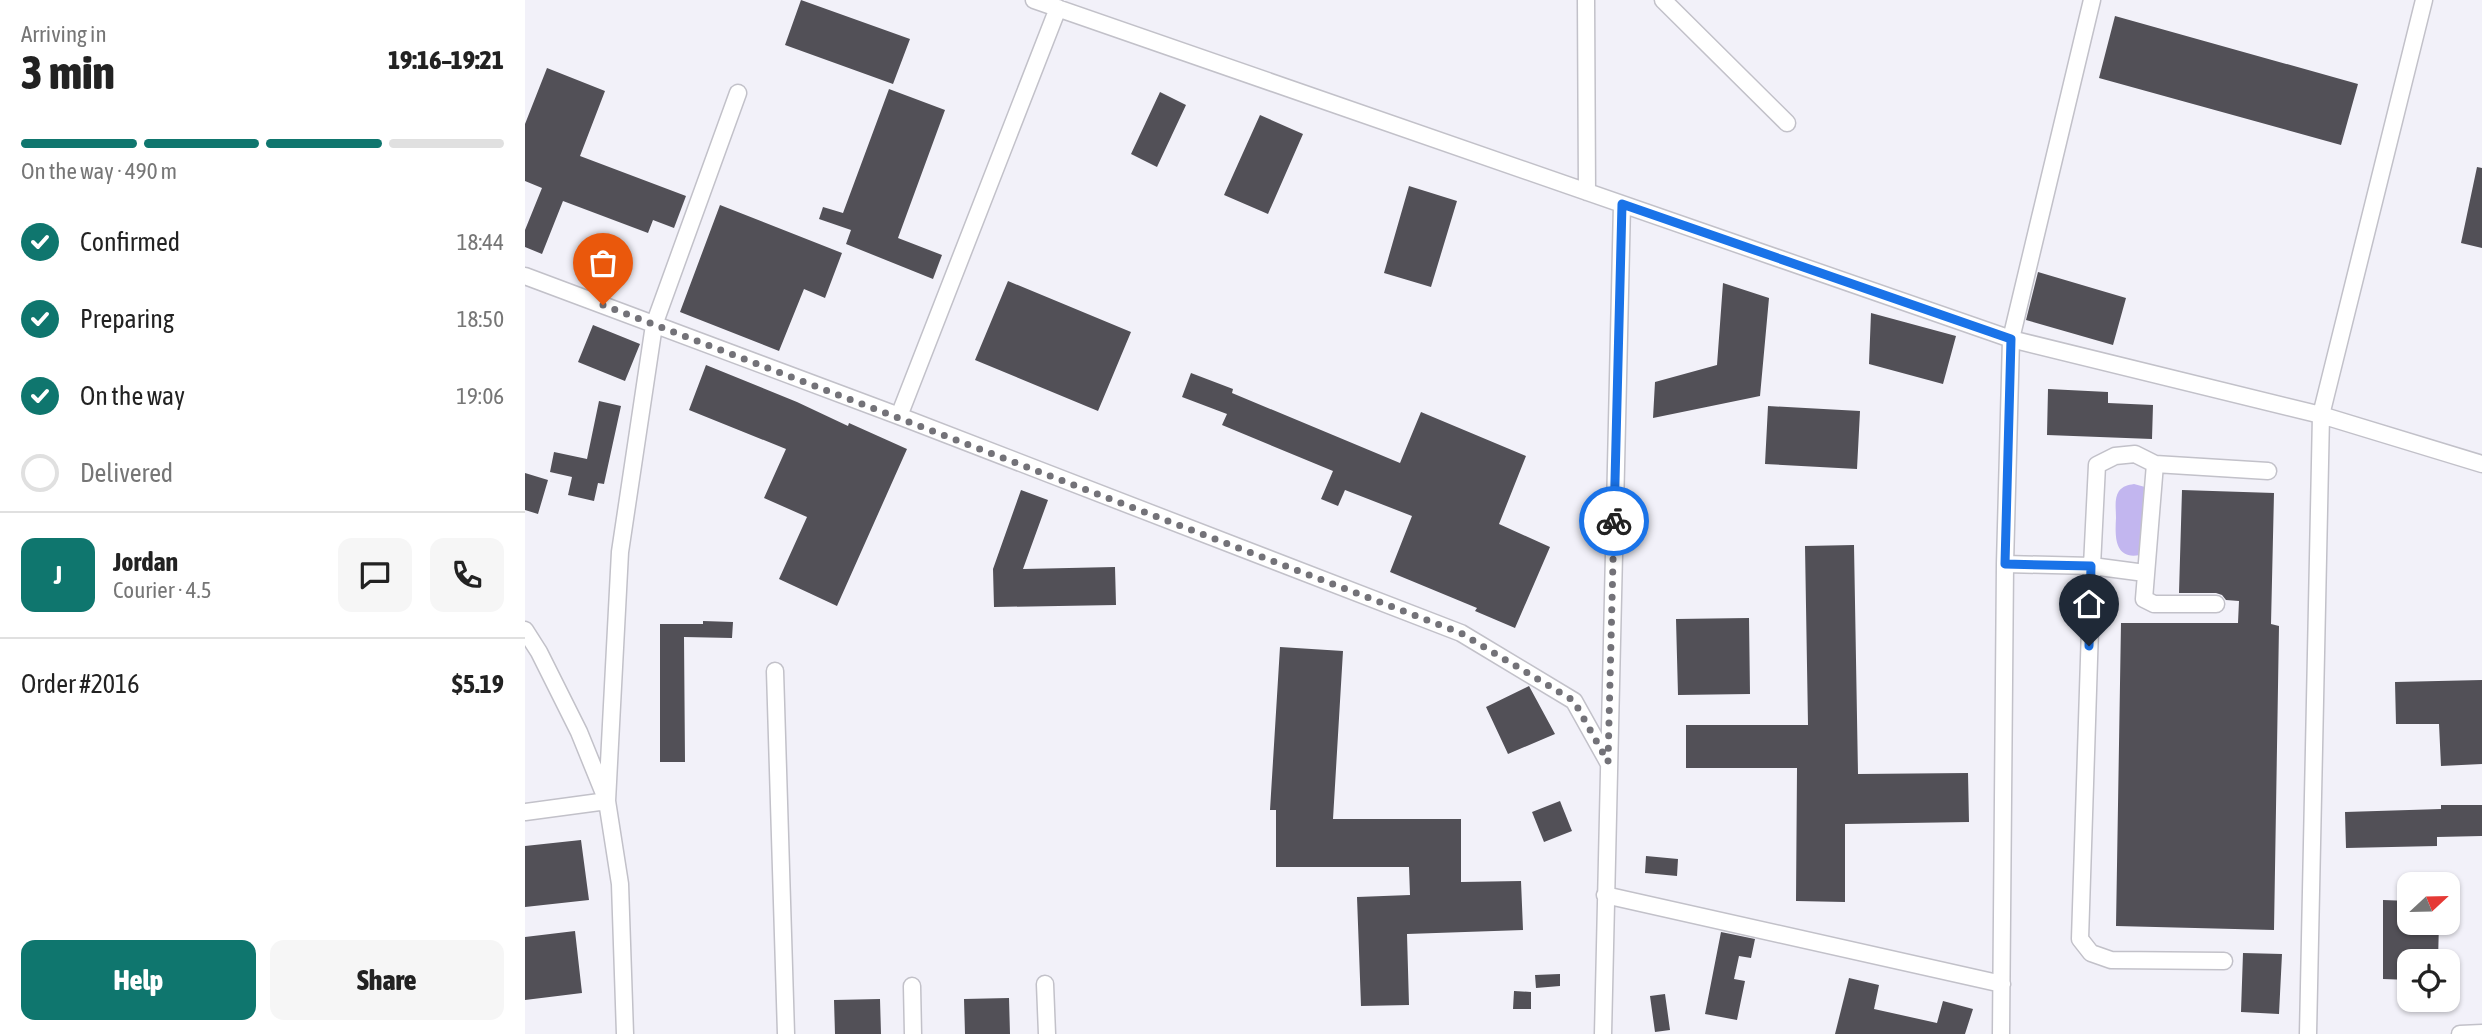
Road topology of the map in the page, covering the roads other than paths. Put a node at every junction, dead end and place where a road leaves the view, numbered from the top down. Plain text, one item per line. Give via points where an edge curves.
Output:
1 (1034, 0) edge
2 (1587, 0) edge
3 (1664, 0) edge
4 (2092, 0) edge
5 (2424, 0) edge
6 (1058, 8) junction
7 (738, 93) dead end
8 (1787, 123) dead end
9 (1587, 192) junction
10 (1622, 204) junction
11 (525, 276) edge
12 (654, 325) junction
13 (2011, 339) junction
14 (2321, 415) junction
15 (899, 416) junction
16 (2155, 464) junction
17 (2482, 464) edge
18 (2267, 471) dead end
19 (2005, 564) junction
20 (2091, 566) junction
21 (2145, 573) junction
22 (2216, 604) dead end
23 (525, 630) edge
24 (775, 671) dead end
25 (1608, 762) junction
26 (607, 802) junction
27 (525, 812) edge
28 (1605, 895) junction
29 (2224, 961) dead end
30 (1045, 984) dead end
31 (2002, 985) junction
32 (912, 986) dead end
33 (2482, 1033) edge
34 (625, 1034) edge
35 (786, 1034) edge
36 (913, 1034) edge
37 (1047, 1034) edge
38 (1603, 1034) edge
39 (2001, 1034) edge
40 (2308, 1034) edge
41 (2460, 1034) edge

1 - 6 street
2 - 9 street
3 - 8 street
4 - 13 street
5 - 14 street
6 - 9 street
6 - 15 street
7 - 12 street
9 - 10 street
10 - 13 street
10 - 25 street
11 - 12 street
12 - 15 street
12 - 26 street via 620,552
13 - 14 street
13 - 19 street
14 - 17 street
14 - 40 street
15 - 25 street via 1461,633 1574,701
16 - 18 street
16 - 20 street via 2135,454 2115,456 2097,465
16 - 21 street
19 - 20 street
19 - 31 street
20 - 21 street
20 - 29 street via 2080,939 2091,953 2111,960
21 - 22 street via 2144,598 2148,602
23 - 26 street via 579,732
24 - 35 street
25 - 28 street
26 - 27 street
26 - 34 street via 620,884
28 - 31 street
28 - 38 street
30 - 37 street
31 - 39 street
32 - 36 street
33 - 41 street

